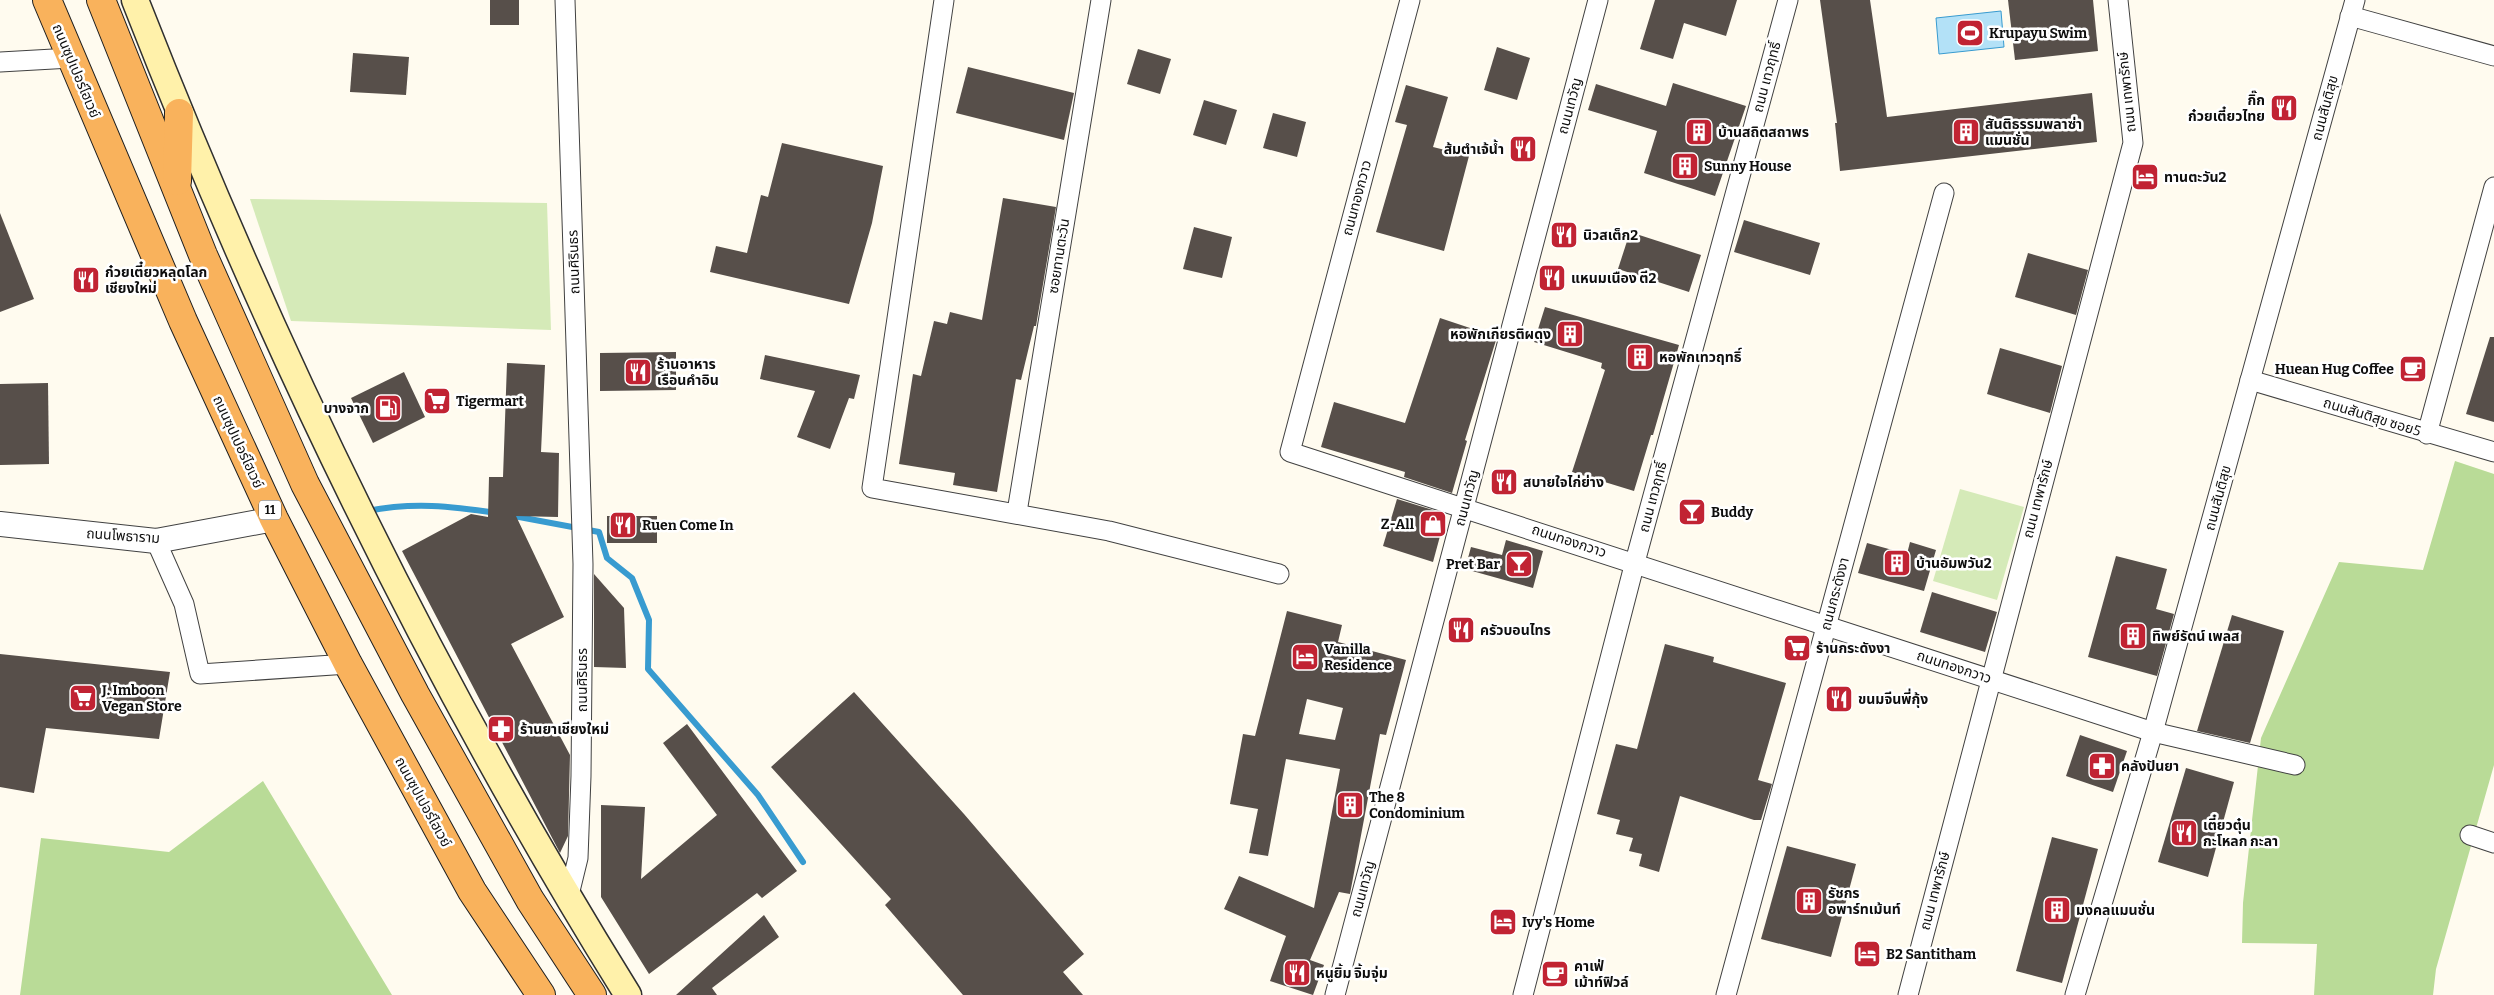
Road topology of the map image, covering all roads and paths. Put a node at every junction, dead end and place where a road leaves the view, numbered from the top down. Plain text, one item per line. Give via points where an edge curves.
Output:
1 (47, 0) edge
2 (101, 0) edge
3 (135, 0) edge
4 (566, 0) edge
5 (944, 0) edge
6 (1101, 0) edge
7 (1410, 0) edge
8 (1598, 0) edge
9 (1788, 0) edge
10 (2118, 0) edge
11 (2352, 8) edge
12 (2494, 56) edge
13 (70, 58) junction
14 (0, 62) edge
15 (179, 113) junction
16 (2494, 187) edge
17 (176, 192) junction
18 (1944, 193) dead end
19 (2250, 380) junction
20 (2427, 434) junction
21 (2494, 452) edge
22 (1465, 507) junction
23 (1017, 512) junction
24 (274, 519) junction
25 (0, 524) edge
26 (156, 541) junction
27 (1635, 562) junction
28 (1279, 574) dead end
29 (1827, 625) junction
30 (348, 664) junction
31 (1991, 679) junction
32 (2153, 732) junction
33 (2295, 765) dead end
34 (2470, 835) dead end
35 (2494, 843) edge
36 (568, 898) junction
37 (541, 995) edge
38 (592, 995) edge
39 (628, 995) edge
40 (1335, 995) edge
41 (1523, 995) edge
42 (1726, 995) edge
43 (1908, 995) edge
44 (2075, 995) edge

1 - 13 highway, ถนนซุปเปอร์ไฮเวย์ / 11
2 - 17 highway
3 - 15 main road
4 - 36 street, ถนนศิรินธร via 582,550 578,858
5 - 23 street via 872,488
6 - 23 street, ซอยทานตะวัน
7 - 22 street, ถนนทองกวาว via 1290,452
8 - 22 street, ถนนเทวัญ
9 - 27 street, ถนน เทวฤทธิ์
10 - 31 street, ถนน เทพารักษ์ via 2132,143
11 - 12 street
11 - 19 street, ถนนสันติสุข
13 - 14 street
13 - 24 highway, ถนนซุปเปอร์ไฮเวย์ / 11 via 183,321
15 - 17 highway
15 - 36 main road via 289,366 345,483 499,777
16 - 20 street
17 - 38 highway via 305,484 415,694 530,900
18 - 29 street, ถนนกระดังงา
19 - 20 street, ถนนสันติสุข ซอย5
19 - 32 street, ถนนสันติสุข
20 - 21 street, ถนนสันติสุข ซอย5
22 - 27 street, ถนนทองกวาว
22 - 40 street, ถนนเทวัญ
23 - 28 street via 1109,531
24 - 26 street, ถนนโพธาราม
24 - 30 highway, ถนนซุปเปอร์ไฮเวย์ / 11
25 - 26 street, ถนนโพธาราม
26 - 30 street via 184,604 200,674
27 - 29 street, ถนนทองกวาว
27 - 41 street, ถนน เทวฤทธิ์
29 - 31 street, ถนนทองกวาว
29 - 42 street, ถนนกระดังงา
30 - 37 highway, ถนนซุปเปอร์ไฮเวย์ / 11 via 472,892
31 - 32 street, ถนนทองกวาว
31 - 43 street, ถนน เทพารักษ์
32 - 33 street, ถนนทองกวาว
32 - 44 street, ถนนสันติสุข
34 - 35 street
36 - 39 main road

